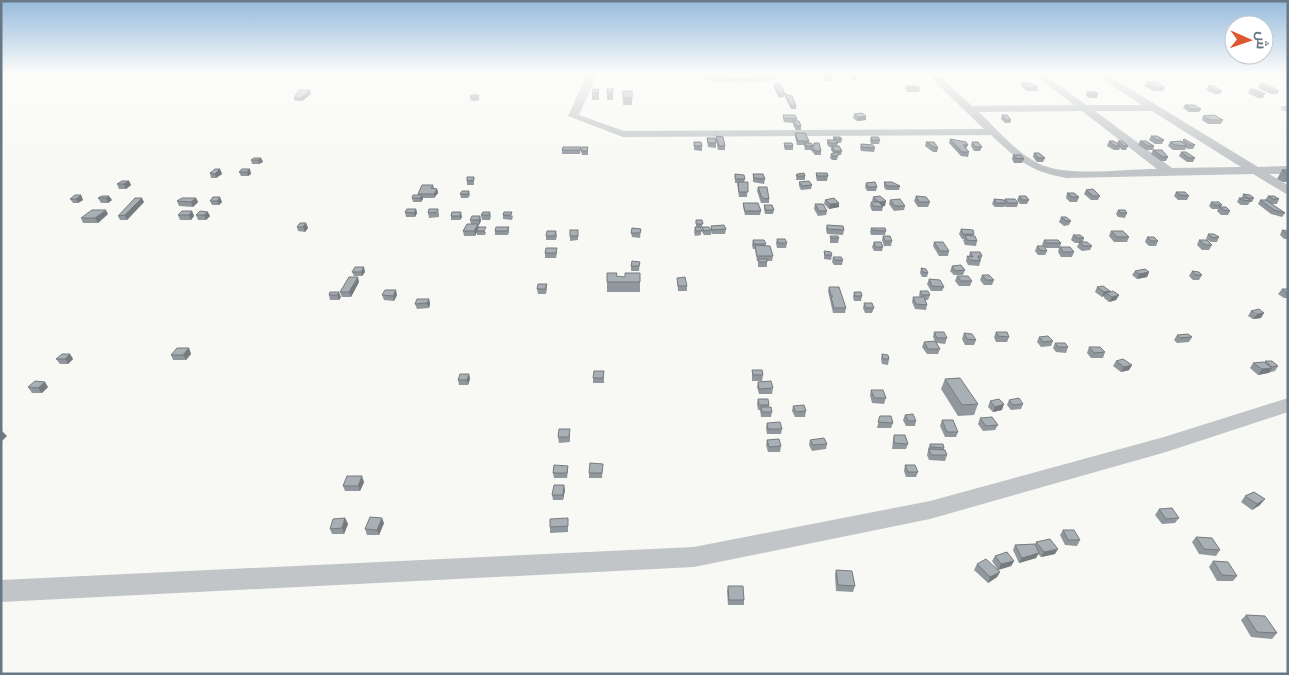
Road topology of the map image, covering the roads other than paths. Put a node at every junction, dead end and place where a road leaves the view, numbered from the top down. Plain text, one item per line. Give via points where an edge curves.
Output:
1 (578, 104) edge
2 (964, 104) edge
3 (1081, 104) edge
4 (1149, 104) edge
5 (1086, 108) junction
6 (1155, 108) junction
7 (969, 109) junction
8 (994, 132) junction
9 (1254, 170) junction
10 (1288, 170) edge
11 (1170, 173) junction
12 (1288, 191) edge
13 (1288, 405) edge
14 (1, 591) edge

1 - 8 street via 573,116 622,134
2 - 7 street
3 - 5 street
4 - 6 street
5 - 6 street
5 - 7 street
5 - 11 street
6 - 9 street
7 - 8 street
8 - 11 street via 1022,158 1044,170 1067,174
9 - 10 street
9 - 11 street
9 - 12 street
13 - 14 street via 1166,444 930,510 694,557

